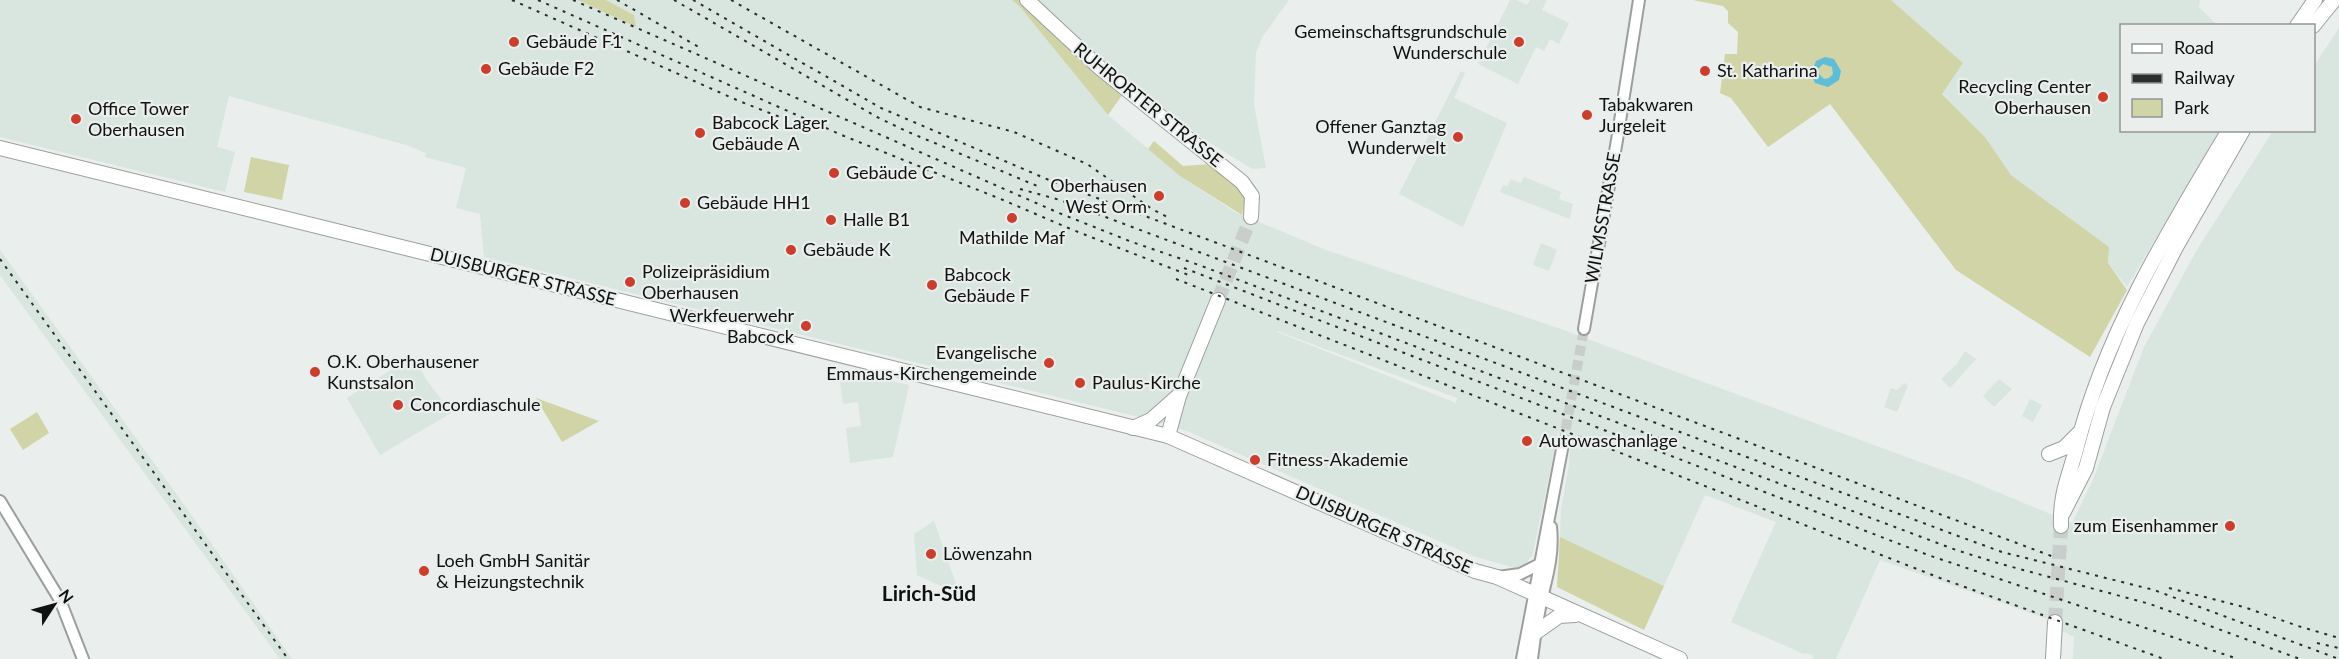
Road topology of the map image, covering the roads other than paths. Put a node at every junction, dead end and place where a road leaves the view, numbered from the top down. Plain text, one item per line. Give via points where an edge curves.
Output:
1 (1027, 0) edge
2 (1639, 0) edge
3 (2316, 0) edge
4 (2334, 0) edge
5 (2298, 24) edge
6 (2315, 24) edge
7 (2228, 132) edge
8 (2242, 132) edge
9 (0, 148) edge
10 (1251, 217) tunnel mouth
11 (1218, 300) tunnel mouth
12 (1584, 329) tunnel mouth
13 (1179, 396) junction
14 (1133, 428) junction
15 (2080, 432) junction
16 (1168, 436) junction
17 (1563, 444) tunnel mouth
18 (2049, 454) dead end
19 (0, 501) edge
20 (1550, 518) junction
21 (1540, 564) junction
22 (1497, 577) junction
23 (1538, 596) junction
24 (1579, 615) junction
25 (2055, 622) tunnel mouth
26 (1535, 633) junction
27 (83, 659) edge
28 (1522, 659) edge
29 (1532, 659) edge
30 (1680, 659) edge
31 (2053, 659) edge

1 - 10 main road, RUHRORTER STRASSE via 1100,68 1242,182 1252,196
2 - 12 street, WILMSSTRASSE
3 - 5 main road
4 - 6 main road
7 - 15 main road via 2158,250 2116,336
8 - 15 main road via 2137,323 2103,407 2086,468 2061,522 2064,486
9 - 14 main road, DUISBURGER STRASSE
11 - 13 main road
13 - 14 main road via 1151,420
13 - 16 main road
14 - 16 main road, DUISBURGER STRASSE
15 - 18 main road via 2064,448
16 - 22 main road, DUISBURGER STRASSE via 1475,571
17 - 20 street
19 - 27 street via 60,600
20 - 21 street
20 - 23 street via 1552,550 1546,587
21 - 22 street via 1520,574
21 - 23 street
22 - 23 main road, DUISBURGER STRASSE
23 - 24 main road, DUISBURGER STRASSE
23 - 26 street
23 - 28 street
24 - 26 main road via 1559,616
24 - 30 main road, DUISBURGER STRASSE
25 - 31 main road
26 - 29 street

